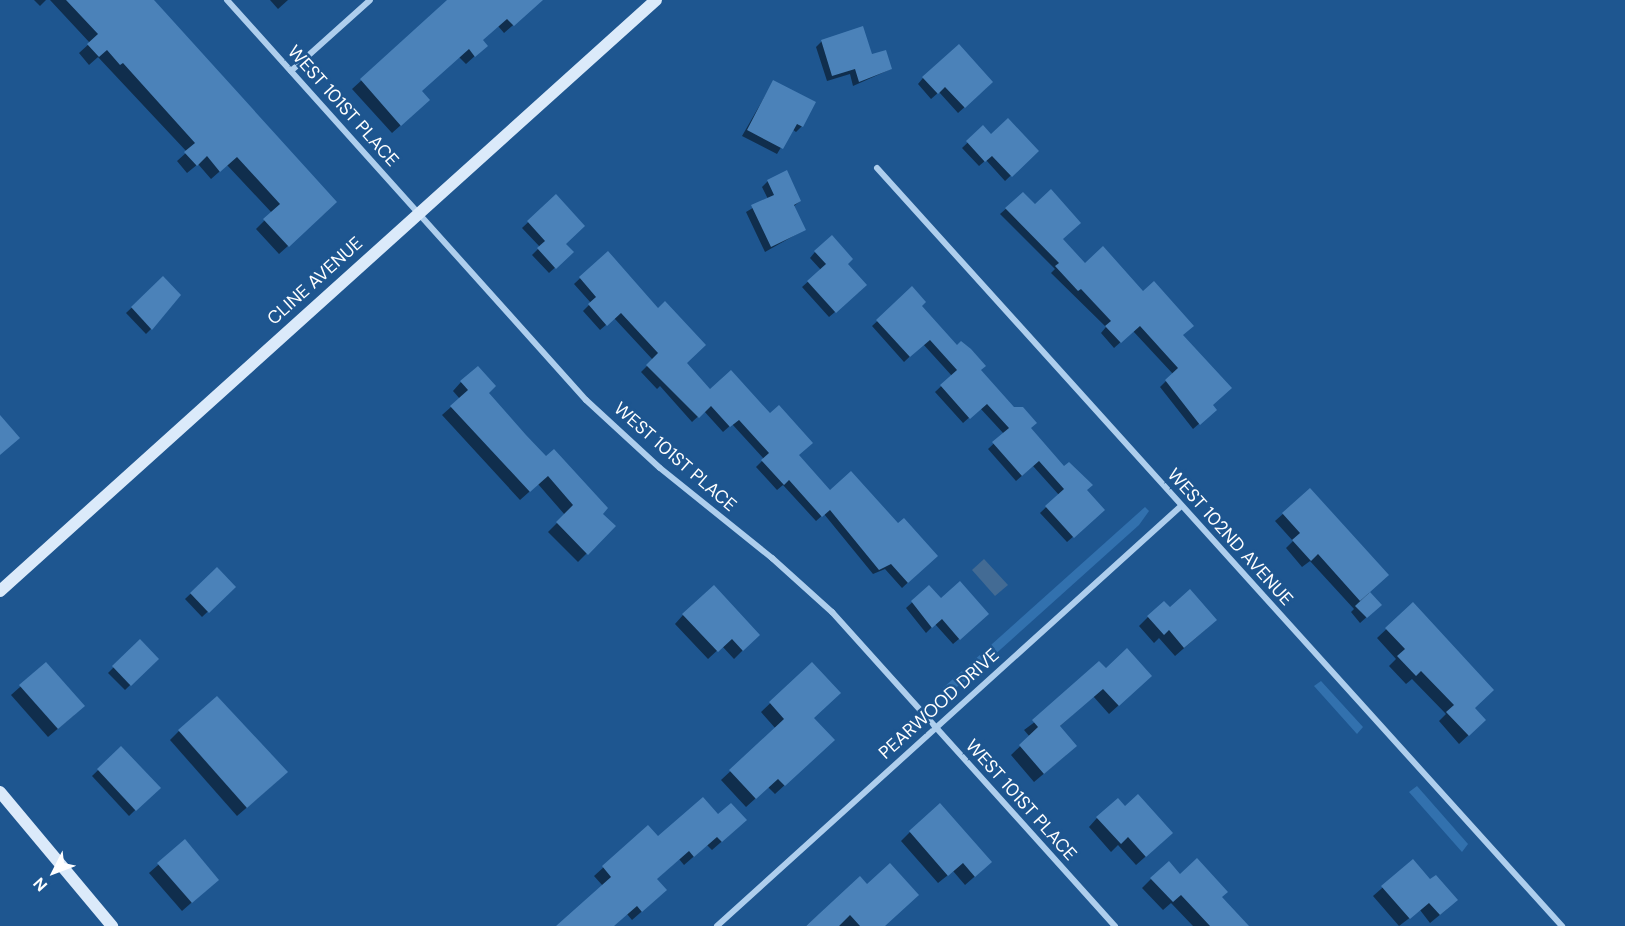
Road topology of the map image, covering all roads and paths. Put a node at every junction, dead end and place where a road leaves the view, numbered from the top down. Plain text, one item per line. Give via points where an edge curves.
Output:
1 (227, 0) edge
2 (370, 0) edge
3 (656, 0) edge
4 (291, 71) junction
5 (877, 168) dead end
6 (418, 213) junction
7 (1181, 506) junction
8 (0, 591) edge
9 (935, 727) junction
10 (0, 792) edge
11 (112, 926) edge
12 (717, 926) edge
13 (1116, 926) edge
14 (1562, 926) edge

1 - 4 street, WEST 101ST PLACE
2 - 4 street
3 - 6 street, CLINE AVENUE
4 - 6 street, WEST 101ST PLACE
5 - 7 street, WEST 102ND AVENUE
6 - 8 street, CLINE AVENUE
6 - 9 street, WEST 101ST PLACE via 586,400 660,468 804,585
7 - 9 street, PEARWOOD DRIVE
7 - 14 street, WEST 102ND AVENUE
9 - 12 street, PEARWOOD DRIVE
9 - 13 street, WEST 101ST PLACE
10 - 11 street

